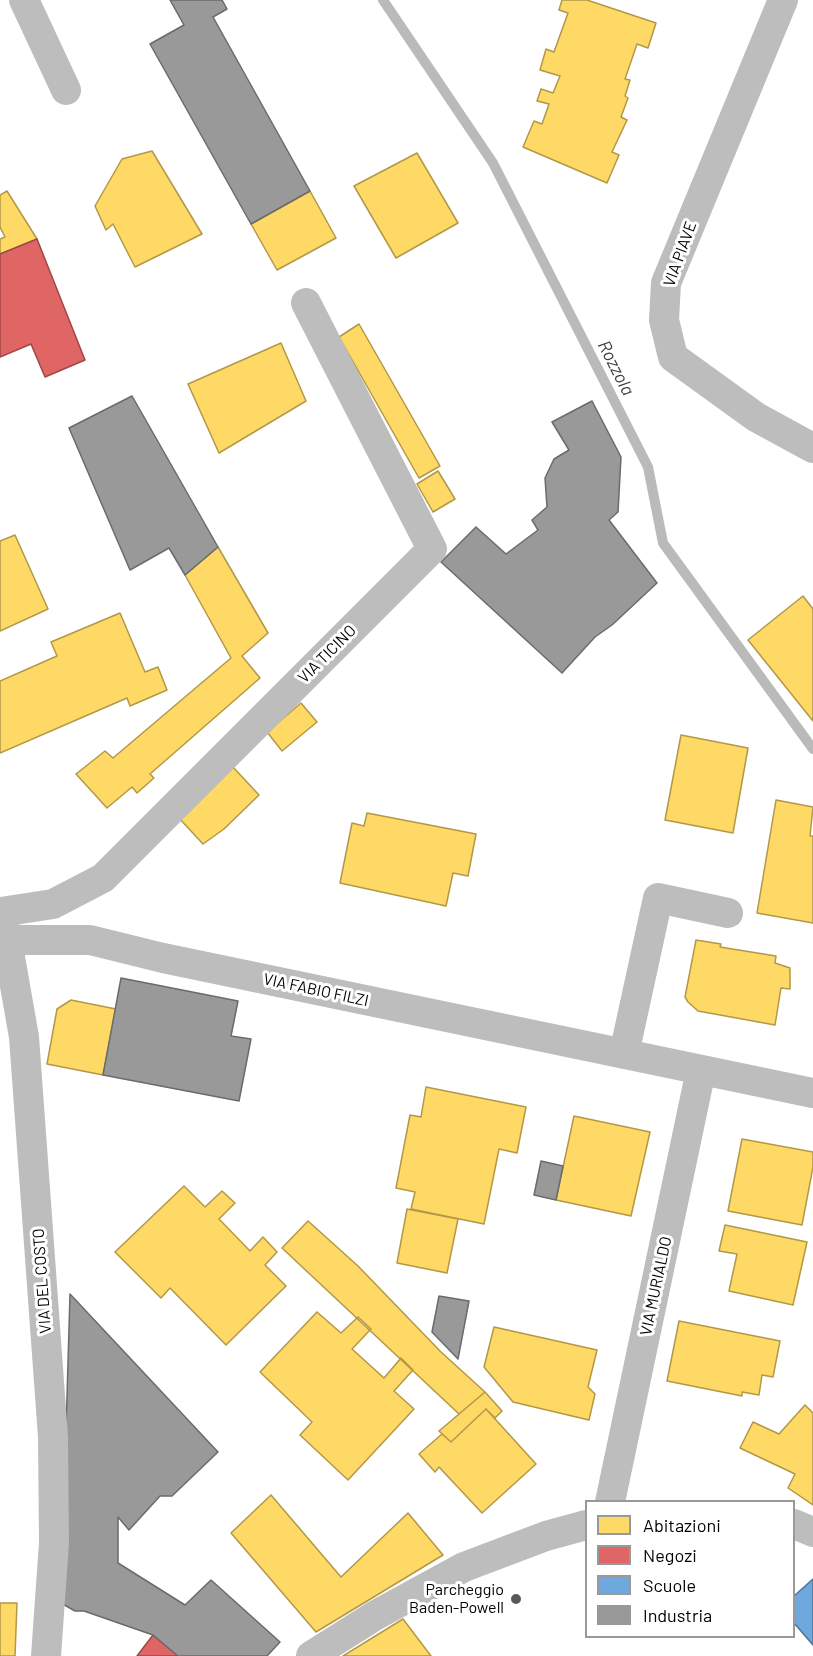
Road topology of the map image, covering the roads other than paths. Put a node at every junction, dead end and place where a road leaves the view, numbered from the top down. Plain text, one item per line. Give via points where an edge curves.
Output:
1 (24, 0) edge
2 (783, 0) edge
3 (66, 90) dead end
4 (306, 303) dead end
5 (813, 448) edge
6 (728, 913) dead end
7 (4, 938) edge
8 (624, 1054) junction
9 (702, 1070) junction
10 (813, 1093) edge
11 (610, 1500) edge
12 (795, 1524) edge
13 (585, 1525) edge
14 (813, 1532) edge
15 (46, 1656) edge
16 (311, 1656) edge

1 - 3 street
2 - 5 street, VIA PIAVE via 666,283 664,320 673,357 756,417
4 - 7 street, VIA TICINO via 432,549 103,878 52,904
6 - 8 street via 658,898
7 - 8 street, VIA FABIO FILZI via 90,940
7 - 15 street, VIA DEL COSTO via 24,1037 52,1437 54,1543
8 - 9 street, VIA FABIO FILZI
9 - 10 street, VIA FABIO FILZI
9 - 11 street, VIA MURIALDO
12 - 14 street
13 - 16 street via 464,1567

